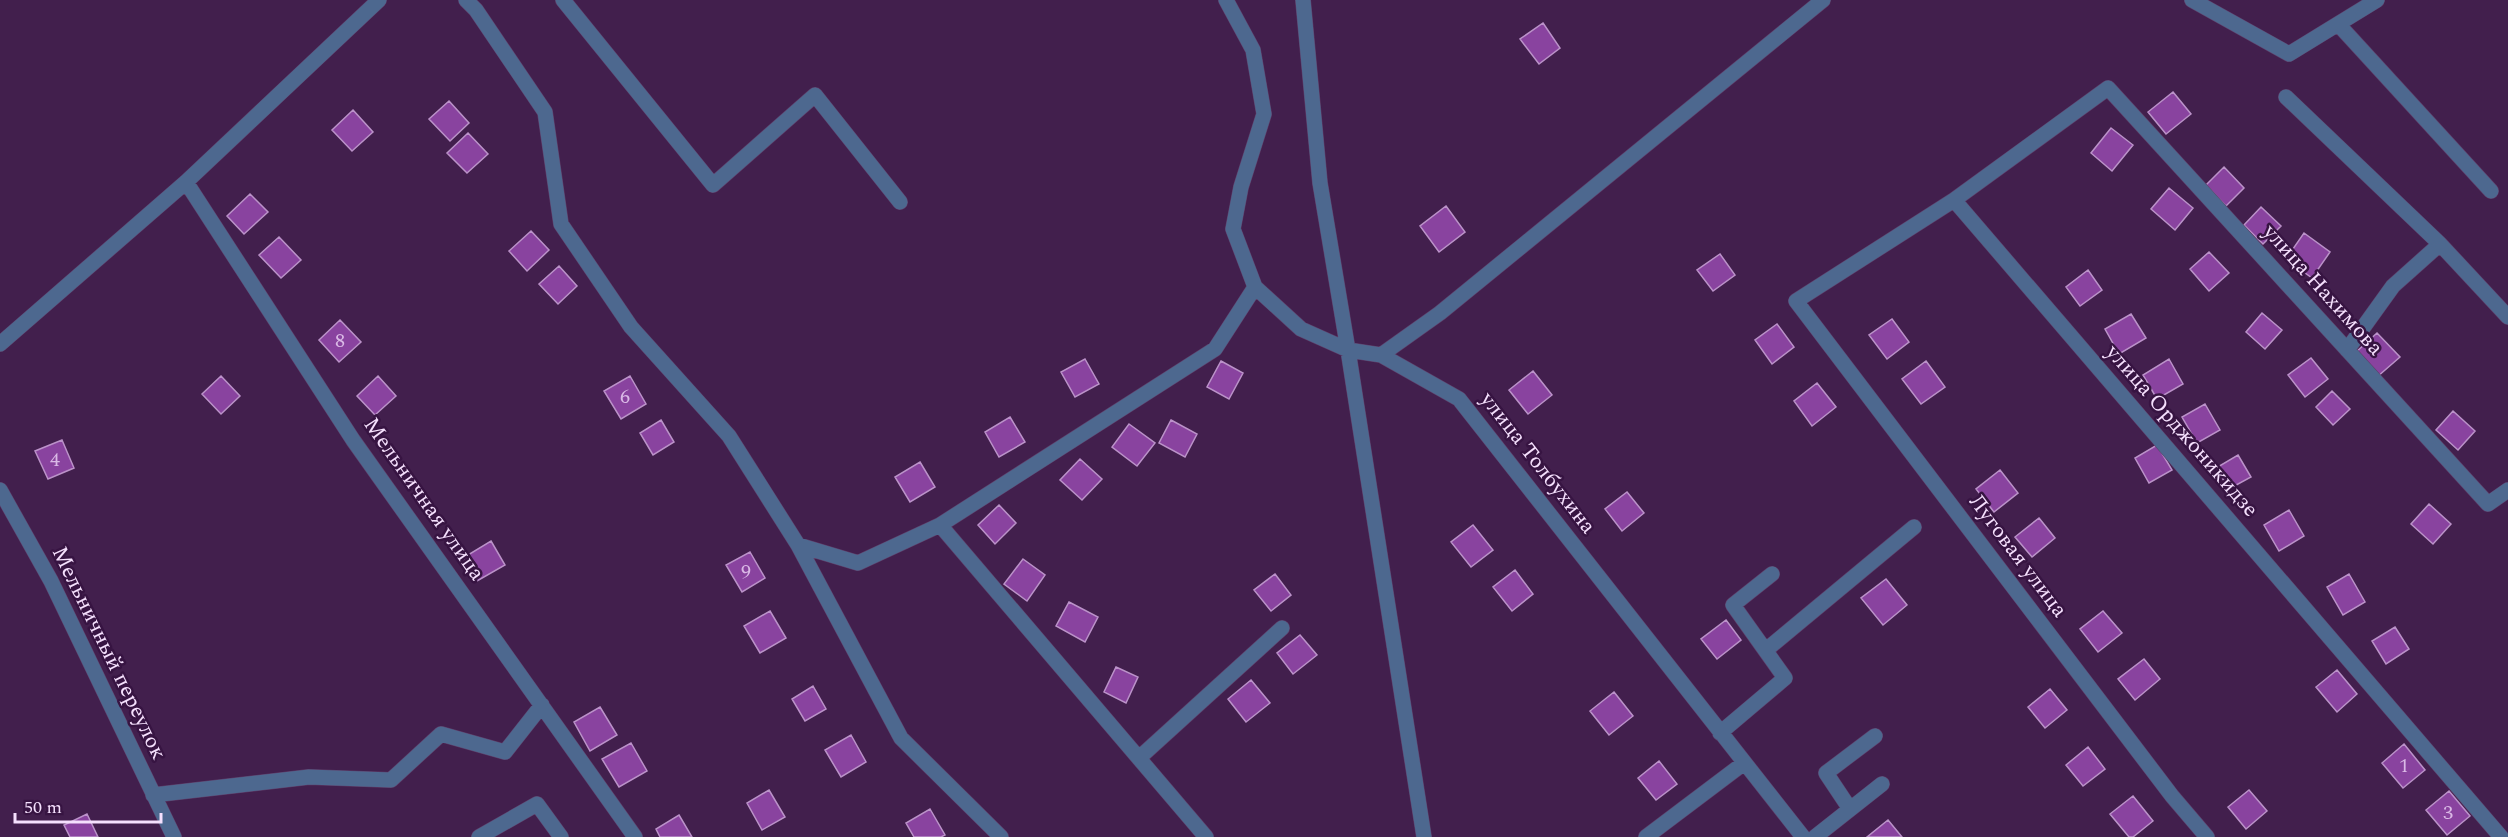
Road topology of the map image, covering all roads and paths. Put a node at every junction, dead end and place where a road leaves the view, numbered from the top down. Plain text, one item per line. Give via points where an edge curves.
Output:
1 (380, 0) edge
2 (466, 0) edge
3 (563, 0) edge
4 (1226, 0) edge
5 (1303, 0) edge
6 (1823, 0) edge
7 (2192, 0) edge
8 (2378, 0) edge
9 (2338, 24) junction
10 (2286, 97) dead end
11 (186, 182) junction
12 (2491, 191) dead end
13 (1954, 200) junction
14 (900, 202) dead end
15 (2440, 244) junction
16 (1255, 287) junction
17 (2508, 317) edge
18 (0, 344) edge
19 (1348, 350) junction
20 (2347, 350) junction
21 (1381, 355) junction
22 (0, 490) edge
23 (2508, 490) edge
24 (940, 525) junction
25 (1914, 527) dead end
26 (798, 545) junction
27 (1772, 574) dead end
28 (1282, 628) dead end
29 (1766, 650) junction
30 (542, 705) junction
31 (1720, 733) junction
32 (1875, 736) dead end
33 (1139, 758) junction
34 (1744, 763) junction
35 (1882, 784) dead end
36 (153, 795) junction
37 (1850, 809) junction
38 (174, 837) edge
39 (479, 837) edge
40 (561, 837) edge
41 (634, 837) edge
42 (1001, 837) edge
43 (1206, 837) edge
44 (1424, 837) edge
45 (1646, 837) edge
46 (1803, 837) edge
47 (1815, 837) edge
48 (2206, 837) edge
49 (2501, 837) edge

1 - 11 street
2 - 26 street via 545,112 561,224 631,327 729,436
3 - 14 street via 713,185 815,95
4 - 16 street, улица Толбухина via 1253,50 1264,114 1241,187 1233,229
5 - 19 street via 1320,183
6 - 21 street via 1449,306
7 - 9 street via 2289,54
8 - 9 street
9 - 12 street
10 - 15 street
11 - 18 street
11 - 30 street, Мельничная улица via 353,440
13 - 20 street, улица Нахимова via 2109,88
13 - 48 street, Луговая улица via 1796,302
13 - 49 street, улица Орджоникидзе
15 - 17 street
15 - 20 street via 2394,286
16 - 19 street, улица Толбухина via 1301,329
16 - 24 street via 1215,350
19 - 21 street, улица Толбухина
19 - 44 street
20 - 23 street, улица Нахимова via 2488,504
21 - 31 street, улица Толбухина via 1459,399
22 - 36 street, Мельничный переулок via 51,581
24 - 26 street via 858,563
24 - 33 street
25 - 29 street
26 - 42 street via 901,738
27 - 29 street via 1733,605
28 - 33 street
29 - 31 street via 1785,678
30 - 36 street via 505,752 441,734 391,780 309,777
30 - 41 street, Мельничная улица
31 - 34 street, улица Толбухина
32 - 37 street via 1826,773
33 - 43 street
34 - 45 street
34 - 46 street, улица Толбухина
35 - 37 street
36 - 38 street, Мельничный переулок
37 - 47 street
39 - 40 street via 537,804

